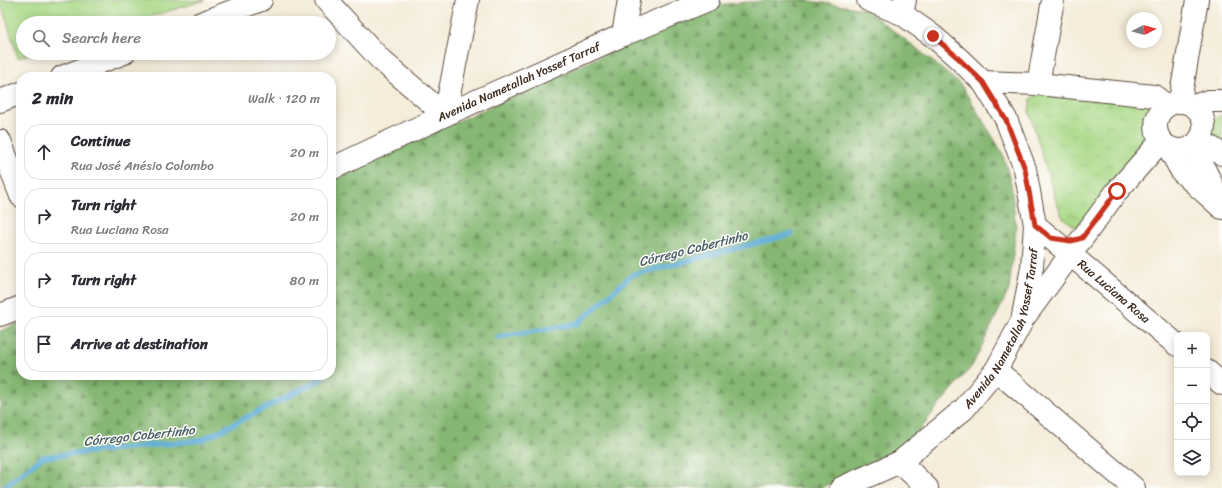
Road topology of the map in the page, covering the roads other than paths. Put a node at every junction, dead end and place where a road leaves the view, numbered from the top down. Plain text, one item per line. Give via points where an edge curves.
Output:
1 (261, 0) edge
2 (326, 0) edge
3 (468, 0) edge
4 (629, 0) edge
5 (708, 0) edge
6 (868, 0) edge
7 (1053, 0) edge
8 (1197, 0) edge
9 (904, 7) edge
10 (219, 16) edge
11 (623, 35) junction
12 (106, 60) edge
13 (75, 72) edge
14 (983, 82) junction
15 (1038, 84) junction
16 (16, 95) edge
17 (0, 101) edge
18 (1222, 102) edge
19 (1180, 104) junction
20 (445, 115) junction
21 (0, 141) edge
22 (1196, 143) junction
23 (1165, 144) junction
24 (1222, 154) edge
25 (336, 167) edge
26 (16, 183) edge
27 (1222, 205) edge
28 (1222, 208) edge
29 (1043, 232) junction
30 (1076, 246) junction
31 (16, 309) edge
32 (0, 315) edge
33 (1022, 321) junction
34 (1174, 342) edge
35 (996, 370) junction
36 (1210, 374) edge
37 (1222, 384) edge
38 (900, 462) junction
39 (841, 488) edge
40 (928, 488) edge
41 (1134, 488) edge

1 - 10 street
2 - 20 street via 381,60
3 - 20 street
4 - 11 street
5 - 11 street, Avenida Nametallah Yossef Tarraf
6 - 9 street, Avenida Nametallah Yossef Tarraf
7 - 15 street
8 - 19 street
9 - 14 street, Avenida Nametallah Yossef Tarraf
11 - 20 street, Avenida Nametallah Yossef Tarraf
12 - 13 street
14 - 15 street
14 - 29 street, Avenida Nametallah Yossef Tarraf via 1006,120 1025,169
15 - 19 street via 1154,96
16 - 17 street
18 - 19 street
19 - 22 street via 1199,111 1203,118 1203,134
19 - 23 street via 1160,113 1156,122 1157,132
20 - 25 street, Avenida Nametallah Yossef Tarraf
21 - 26 street
22 - 23 street via 1185,150 1177,150
22 - 24 street
22 - 27 street
23 - 28 street via 1182,172
23 - 30 street via 1117,191
29 - 30 street, Rua Luciana Rosa
29 - 33 street, Avenida Nametallah Yossef Tarraf via 1032,267
30 - 33 street
30 - 34 street, Rua Luciana Rosa
31 - 32 street
33 - 35 street, Avenida Nametallah Yossef Tarraf
35 - 38 street, Avenida Nametallah Yossef Tarraf via 964,408
35 - 41 street
36 - 37 street
38 - 39 street, Avenida Nametallah Yossef Tarraf
38 - 40 street

